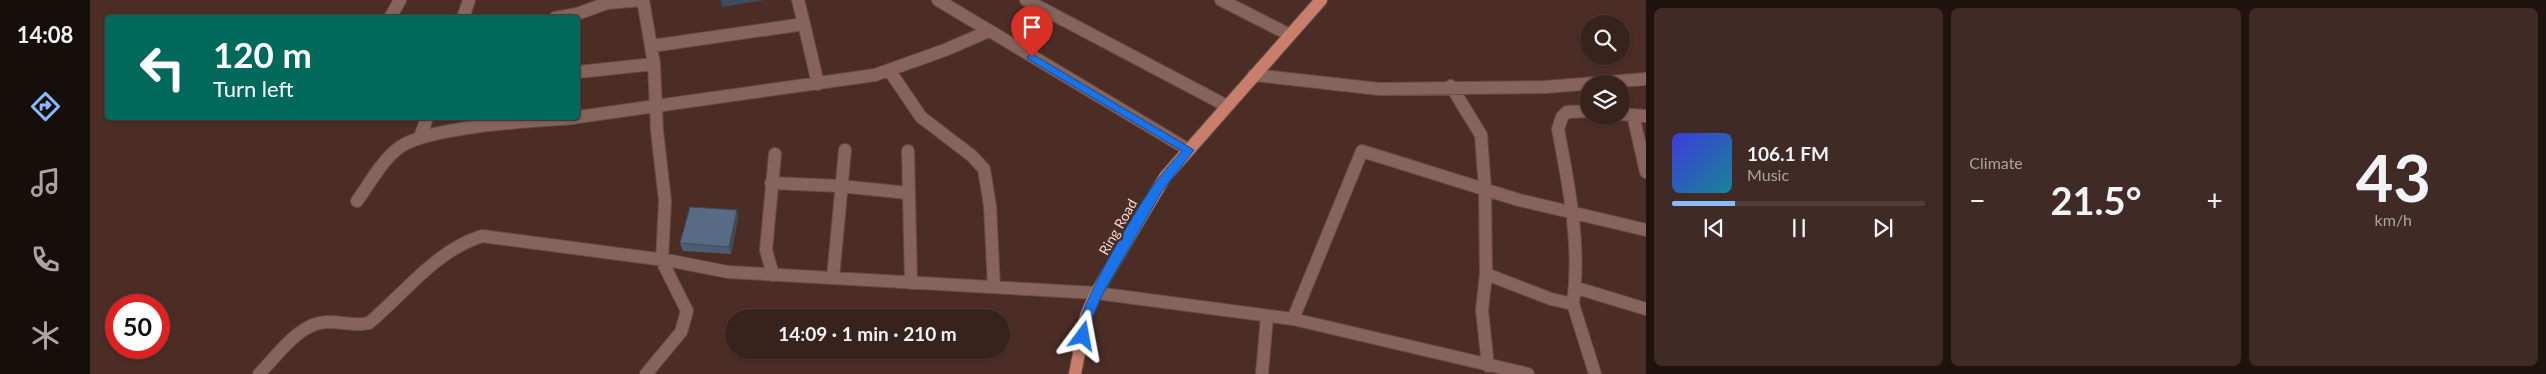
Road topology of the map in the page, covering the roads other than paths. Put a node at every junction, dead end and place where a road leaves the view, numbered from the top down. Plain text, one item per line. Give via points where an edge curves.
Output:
1 (400, 0) edge
2 (469, 0) edge
3 (643, 0) edge
4 (798, 0) edge
5 (1026, 0) edge
6 (1221, 0) edge
7 (1321, 0) edge
8 (943, 1) edge
9 (392, 15) edge
10 (464, 15) edge
11 (572, 15) edge
12 (804, 24) junction
13 (989, 31) junction
14 (1290, 35) junction
15 (652, 46) junction
16 (654, 64) junction
17 (889, 70) junction
18 (580, 72) edge
19 (1254, 75) junction
20 (1646, 79) edge
21 (818, 84) junction
22 (1451, 86) junction
23 (1227, 106) junction
24 (655, 108) junction
25 (1580, 111) edge
26 (1630, 114) edge
27 (1646, 116) edge
28 (580, 117) edge
29 (426, 120) edge
30 (553, 120) edge
31 (1630, 123) edge
32 (420, 137) junction
33 (845, 150) dead end
34 (908, 150) dead end
35 (1189, 150) junction
36 (775, 154) dead end
37 (1646, 172) edge
38 (771, 183) junction
39 (840, 186) junction
40 (1485, 189) junction
41 (908, 193) junction
42 (357, 201) dead end
43 (1573, 214) junction
44 (1646, 230) edge
45 (662, 261) junction
46 (1486, 274) junction
47 (773, 275) junction
48 (833, 278) junction
49 (911, 283) junction
50 (994, 287) junction
51 (1576, 288) junction
52 (1096, 293) junction
53 (1573, 304) junction
54 (1646, 309) edge
55 (1267, 316) junction
56 (1293, 319) junction
57 (1488, 366) junction
58 (259, 374) edge
59 (646, 374) edge
60 (1075, 374) edge
61 (1262, 374) edge
62 (1528, 374) edge
63 (1594, 374) edge

1 - 9 street
2 - 10 street
3 - 11 street via 607,3
3 - 15 street
4 - 12 street
5 - 23 street
6 - 14 street
7 - 14 main road, Ring Road
8 - 13 street
12 - 15 street
12 - 21 street
13 - 17 street
13 - 35 street
14 - 19 main road, Ring Road
15 - 16 street
16 - 18 street
16 - 24 street
17 - 21 street
17 - 50 street via 911,105 928,124 984,168 989,185
19 - 22 street via 1379,89
19 - 23 main road, Ring Road
20 - 22 street via 1545,87
21 - 24 street
22 - 40 street via 1481,135
23 - 35 main road, Ring Road
24 - 28 street
24 - 45 street via 665,201
25 - 43 street via 1567,112 1558,129
26 - 27 street
29 - 32 street
30 - 32 street
31 - 37 street
32 - 42 street via 400,147
33 - 39 street
34 - 41 street
35 - 52 main road, Ring Road via 1151,198
36 - 38 street
38 - 39 street
38 - 47 street via 766,250
39 - 41 street
39 - 48 street
40 - 43 street
40 - 46 street
40 - 56 street via 1362,151
41 - 49 street
43 - 44 street
43 - 51 street
45 - 47 street via 728,272
45 - 58 street via 482,236 445,254 369,322 358,326 325,322 312,325
45 - 59 street via 687,311 686,322
46 - 53 street
46 - 57 street via 1482,310
47 - 48 street
48 - 49 street
49 - 50 street
50 - 52 street
51 - 53 street
51 - 54 street
52 - 55 street
52 - 60 main road, Ring Road via 1086,316
53 - 63 street
55 - 56 street
55 - 61 street
56 - 57 street
57 - 62 street

